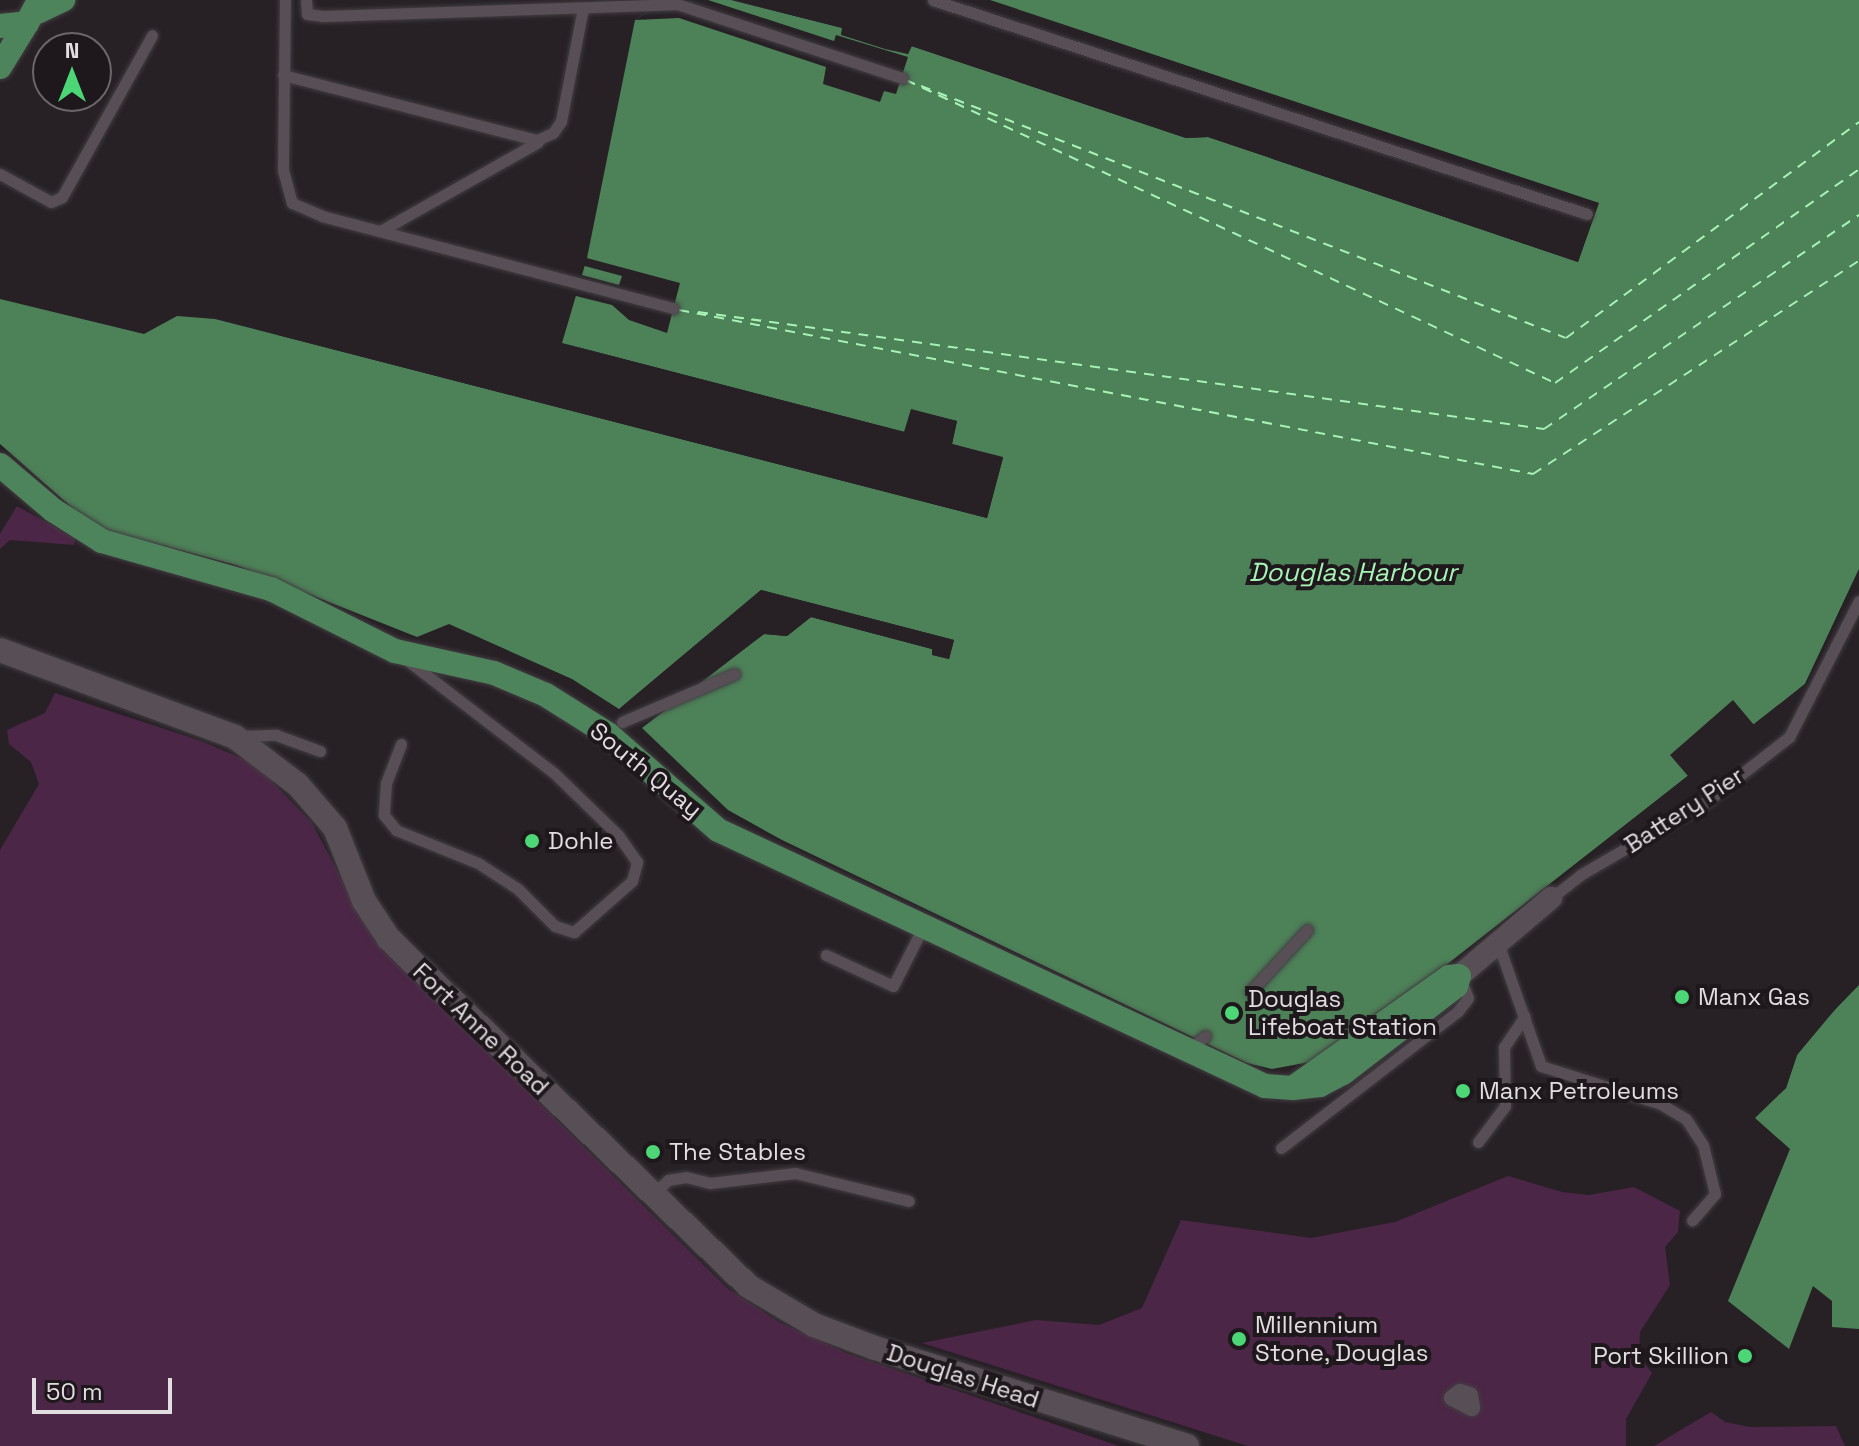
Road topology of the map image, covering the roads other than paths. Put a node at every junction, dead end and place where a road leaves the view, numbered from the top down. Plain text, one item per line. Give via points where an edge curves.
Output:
1 (63, 0) edge
2 (285, 0) edge
3 (306, 0) edge
4 (933, 0) edge
5 (583, 8) junction
6 (34, 12) edge
7 (0, 26) edge
8 (152, 35) dead end
9 (0, 67) edge
10 (283, 75) junction
11 (902, 78) dead end
12 (553, 133) junction
13 (0, 174) edge
14 (1587, 214) dead end
15 (382, 230) junction
16 (673, 308) dead end
17 (0, 465) edge
18 (1859, 601) edge
19 (0, 650) edge
20 (395, 651) junction
21 (734, 674) dead end
22 (622, 722) dead end
23 (243, 742) junction
24 (401, 744) dead end
25 (320, 751) dead end
26 (1551, 898) joint
27 (922, 929) junction
28 (1307, 930) dead end
29 (1498, 943) junction
30 (826, 955) dead end
31 (1459, 976) junction
32 (1251, 991) dead end
33 (1525, 1016) junction
34 (1293, 1088) joint
35 (1478, 1142) dead end
36 (1281, 1148) dead end
37 (652, 1195) junction
38 (909, 1201) dead end
39 (1692, 1220) dead end
40 (748, 1286) joint
41 (1187, 1446) edge

1 - 6 main road
2 - 10 lane
3 - 5 lane via 307,14
4 - 14 lane
5 - 11 lane via 677,4
5 - 12 lane via 567,99
6 - 7 main road
6 - 9 main road
8 - 13 lane via 62,197 51,202
10 - 12 lane via 523,140
10 - 15 lane via 283,170 292,203
12 - 15 lane
15 - 16 lane
17 - 20 main road, South Quay via 53,510 102,541 271,589
18 - 26 lane, Battery Pier via 1789,737 1707,801 1580,875
19 - 23 main road, Fort Anne Road
20 - 24 lane via 554,773 586,804 637,862 632,881 574,932 555,926 518,889 478,863 396,830 384,815 386,783
20 - 27 main road, South Quay via 494,673 546,695 608,734 718,830
21 - 22 lane
23 - 25 lane via 276,735
23 - 37 main road, Fort Anne Road via 298,785 335,828 364,901 389,939
26 - 29 street, Battery Pier
27 - 30 lane via 893,986
27 - 34 main road, South Quay via 1197,1043 1265,1086
28 - 32 lane
29 - 31 street, Battery Pier
29 - 33 lane
31 - 34 main road, Battery Pier via 1456,986 1343,1073 1320,1085
31 - 36 lane via 1468,998 1458,1011
33 - 35 lane via 1504,1047 1505,1106
33 - 39 lane via 1541,1066 1661,1104 1686,1119 1703,1145 1715,1194
37 - 38 lane via 668,1180 686,1177 710,1183 795,1173
37 - 40 main road, Fort Anne Road
40 - 41 main road, Douglas Head via 814,1325 875,1348

